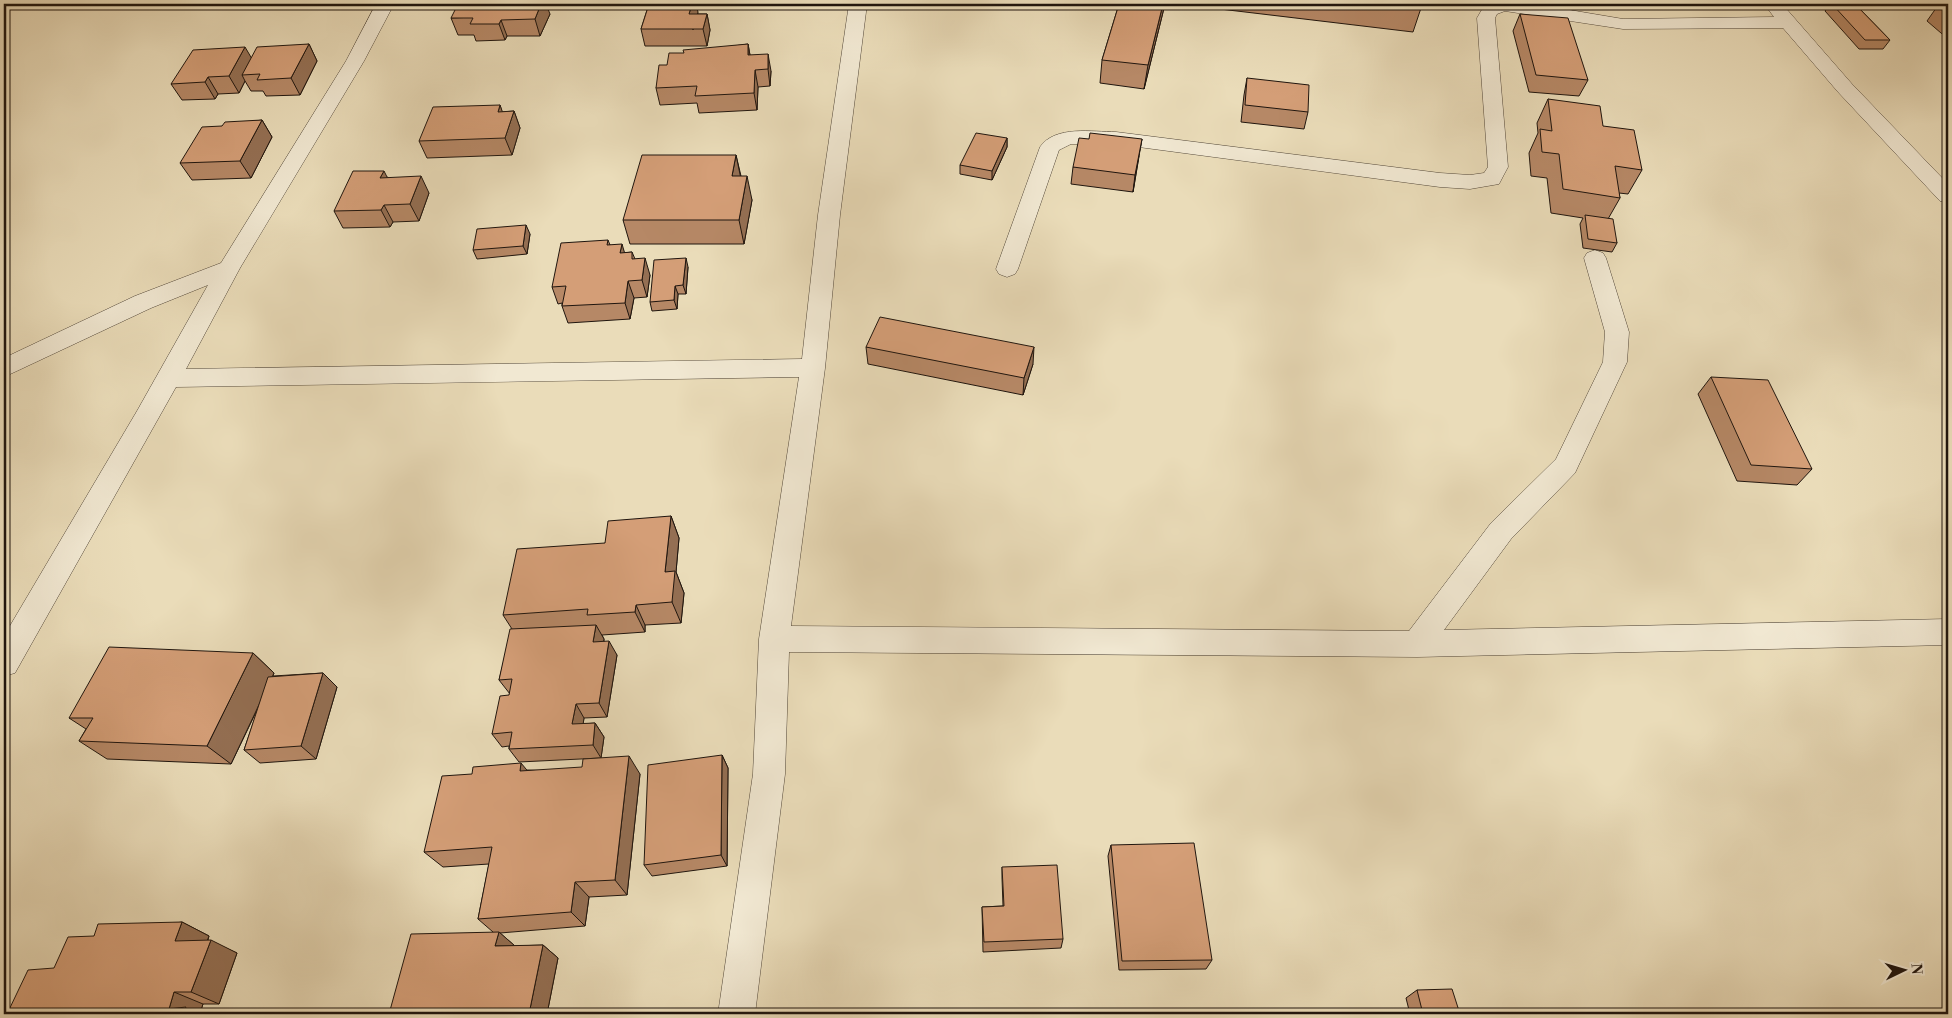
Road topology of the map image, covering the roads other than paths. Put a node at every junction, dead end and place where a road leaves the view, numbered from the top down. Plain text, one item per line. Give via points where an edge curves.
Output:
1 (385, 4) edge
2 (858, 4) edge
3 (1773, 4) edge
4 (1788, 22) junction
5 (1948, 196) edge
6 (1595, 258) dead end
7 (229, 268) junction
8 (1007, 269) dead end
9 (4, 368) edge
10 (812, 368) junction
11 (168, 378) junction
12 (1948, 632) edge
13 (774, 639) junction
14 (1417, 644) junction
15 (4, 663) edge
16 (736, 1014) edge

1 - 7 street via 355,61
2 - 10 street
3 - 4 street
4 - 5 street via 1845,88
4 - 8 street via 1623,24 1527,8 1505,6 1490,10 1486,18 1498,167 1491,179 1470,182 1440,180 1116,138 1068,138 1050,147
6 - 14 street via 1617,332 1615,362 1566,466 1501,530
7 - 9 street via 143,302
7 - 11 street
10 - 11 street
10 - 13 street
11 - 15 street
12 - 14 street
13 - 14 street
13 - 16 street via 769,774

